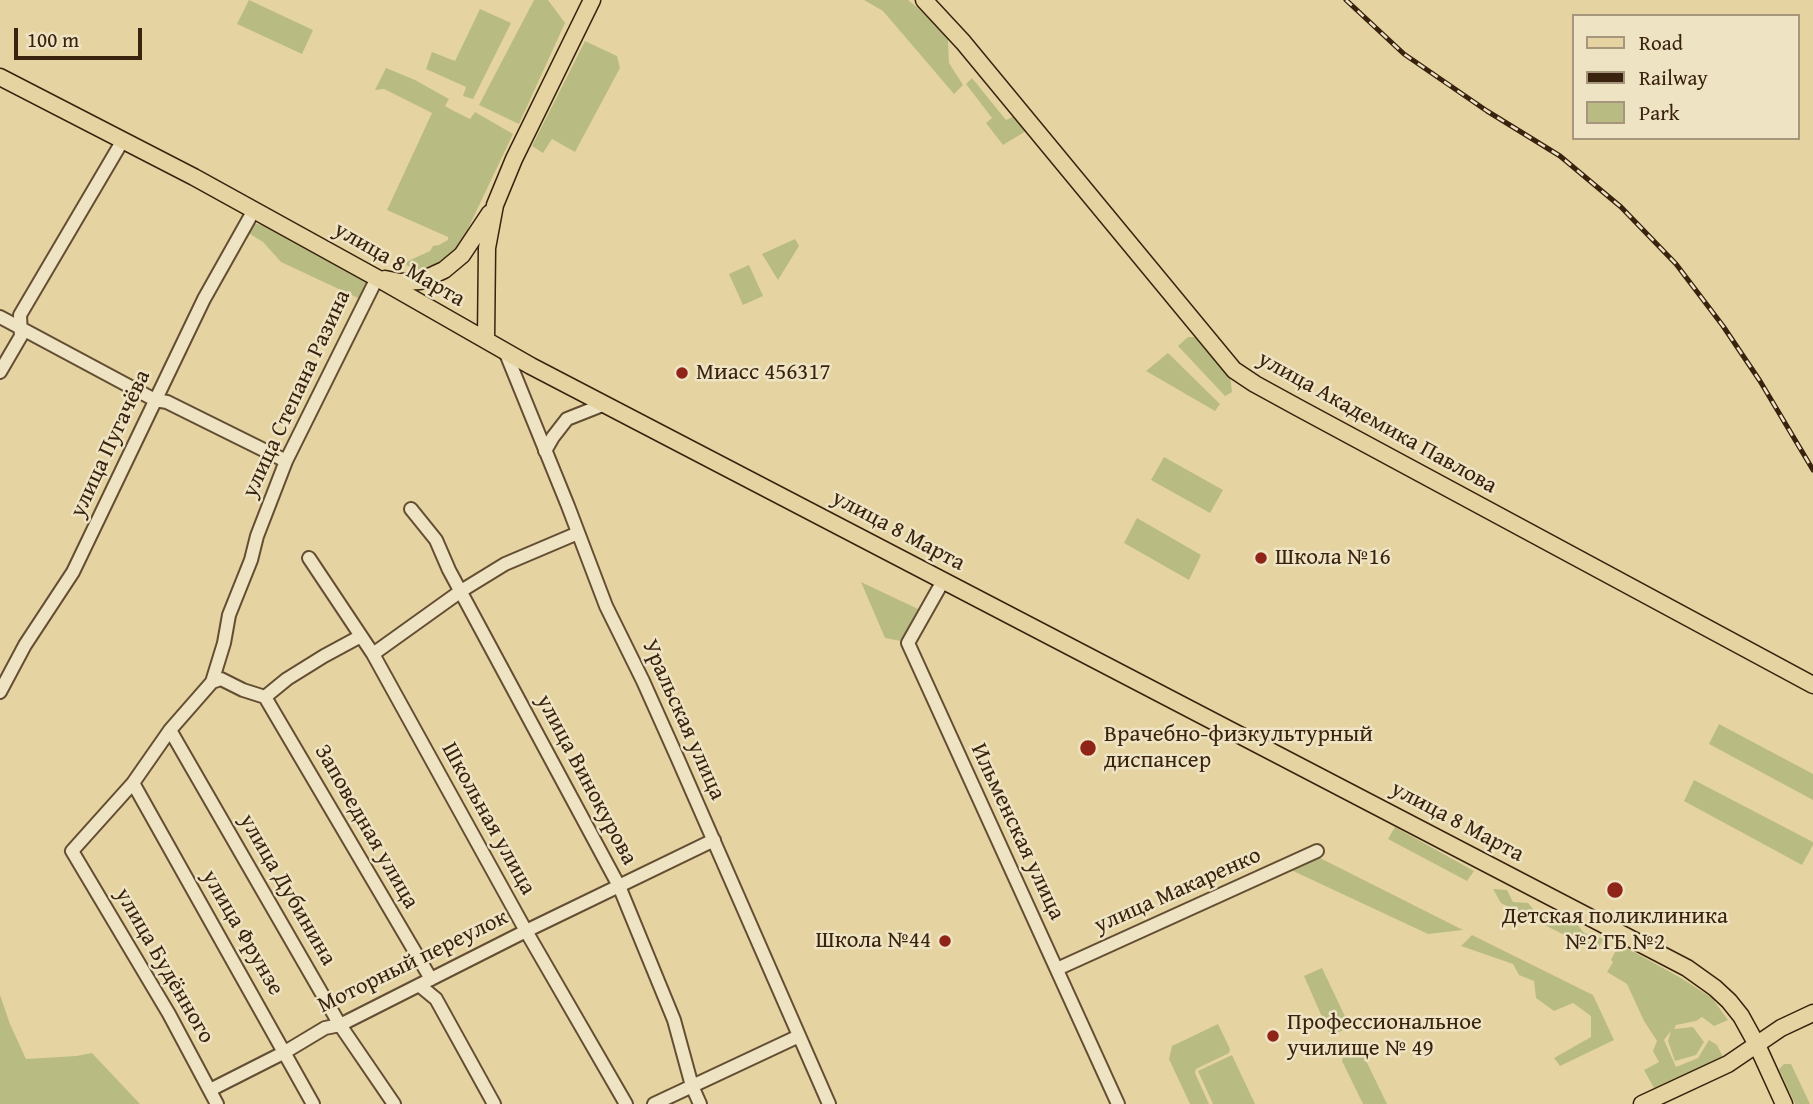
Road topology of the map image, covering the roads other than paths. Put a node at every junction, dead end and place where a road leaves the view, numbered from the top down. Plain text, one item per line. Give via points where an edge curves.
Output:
1 (592, 0) edge
2 (924, 0) edge
3 (0, 77) edge
4 (123, 140) junction
5 (495, 205) junction
6 (254, 210) junction
7 (377, 278) junction
8 (0, 317) edge
9 (19, 327) junction
10 (486, 340) junction
11 (505, 351) junction
12 (0, 372) edge
13 (155, 400) junction
14 (605, 404) junction
15 (545, 451) junction
16 (286, 461) junction
17 (411, 509) dead end
18 (578, 533) junction
19 (309, 558) dead end
20 (943, 581) junction
21 (461, 591) junction
22 (361, 636) junction
23 (373, 654) junction
24 (212, 682) junction
25 (1813, 685) edge
26 (0, 692) edge
27 (265, 697) junction
28 (170, 730) junction
29 (133, 783) junction
30 (713, 840) junction
31 (72, 851) joint
32 (1317, 851) dead end
33 (619, 886) junction
34 (526, 931) junction
35 (1057, 970) junction
36 (425, 982) junction
37 (1813, 1013) edge
38 (340, 1025) junction
39 (799, 1036) junction
40 (1756, 1045) junction
41 (285, 1052) junction
42 (692, 1086) junction
43 (210, 1090) junction
44 (217, 1104) edge
45 (313, 1104) edge
46 (394, 1104) edge
47 (494, 1104) edge
48 (626, 1104) edge
49 (654, 1104) edge
50 (699, 1104) edge
51 (829, 1104) edge
52 (1118, 1104) edge
53 (1642, 1104) edge
54 (1784, 1104) edge

1 - 5 main road
2 - 25 main road, улица Академика Павлова via 963,41 1234,370
3 - 4 main road, улица 8 Марта
4 - 6 main road, улица 8 Марта
4 - 9 street via 20,315
5 - 7 main road via 462,255 444,270 420,281
5 - 10 main road via 486,248
6 - 7 main road, улица 8 Марта
6 - 13 street, улица Пугачёва
7 - 10 main road, улица 8 Марта
7 - 16 street, улица Степана Разина
8 - 9 street
9 - 12 street via 20,336
9 - 13 street
10 - 11 main road, улица 8 Марта
11 - 14 main road, улица 8 Марта
11 - 15 street, Уральская улица
13 - 16 street
13 - 26 street, улица Пугачёва via 73,572
14 - 15 street via 567,419
14 - 20 main road, улица 8 Марта
15 - 18 street, Уральская улица
16 - 24 street, улица Степана Разина via 229,615
17 - 21 street, улица Винокурова via 436,540
18 - 21 street via 505,564
18 - 30 street, Уральская улица via 606,606
19 - 22 street, Школьная улица
20 - 35 street, Ильменская улица via 908,643
20 - 40 main road, улица 8 Марта via 1687,968 1729,1001
21 - 23 street
21 - 33 street, улица Винокурова
22 - 23 street, Школьная улица
22 - 27 street
23 - 34 street, Школьная улица
24 - 27 street via 221,679
24 - 28 street, улица Степана Разина
27 - 36 street, Заповедная улица
28 - 29 street, улица Степана Разина
28 - 38 street, улица Дубинина
29 - 31 street, улица Степана Разина
29 - 41 street, улица Фрунзе
30 - 33 street, Моторный переулок
30 - 39 street, Уральская улица
31 - 43 street, улица Будённого
32 - 35 street, улица Макаренко
33 - 34 street, Моторный переулок
33 - 42 street, улица Винокурова via 674,1020
34 - 36 street, Моторный переулок
34 - 48 street, Школьная улица
35 - 52 street, Ильменская улица
36 - 38 street, Моторный переулок
36 - 47 street, Заповедная улица
37 - 40 main road
38 - 41 street, Моторный переулок via 325,1028
38 - 46 street, улица Дубинина
39 - 42 street
39 - 51 street, Уральская улица
40 - 53 main road via 1728,1064
40 - 54 main road, улица 8 Марта
41 - 43 street, Моторный переулок
41 - 45 street, улица Фрунзе
42 - 49 street
42 - 50 street, улица Винокурова
43 - 44 street, улица Будённого

